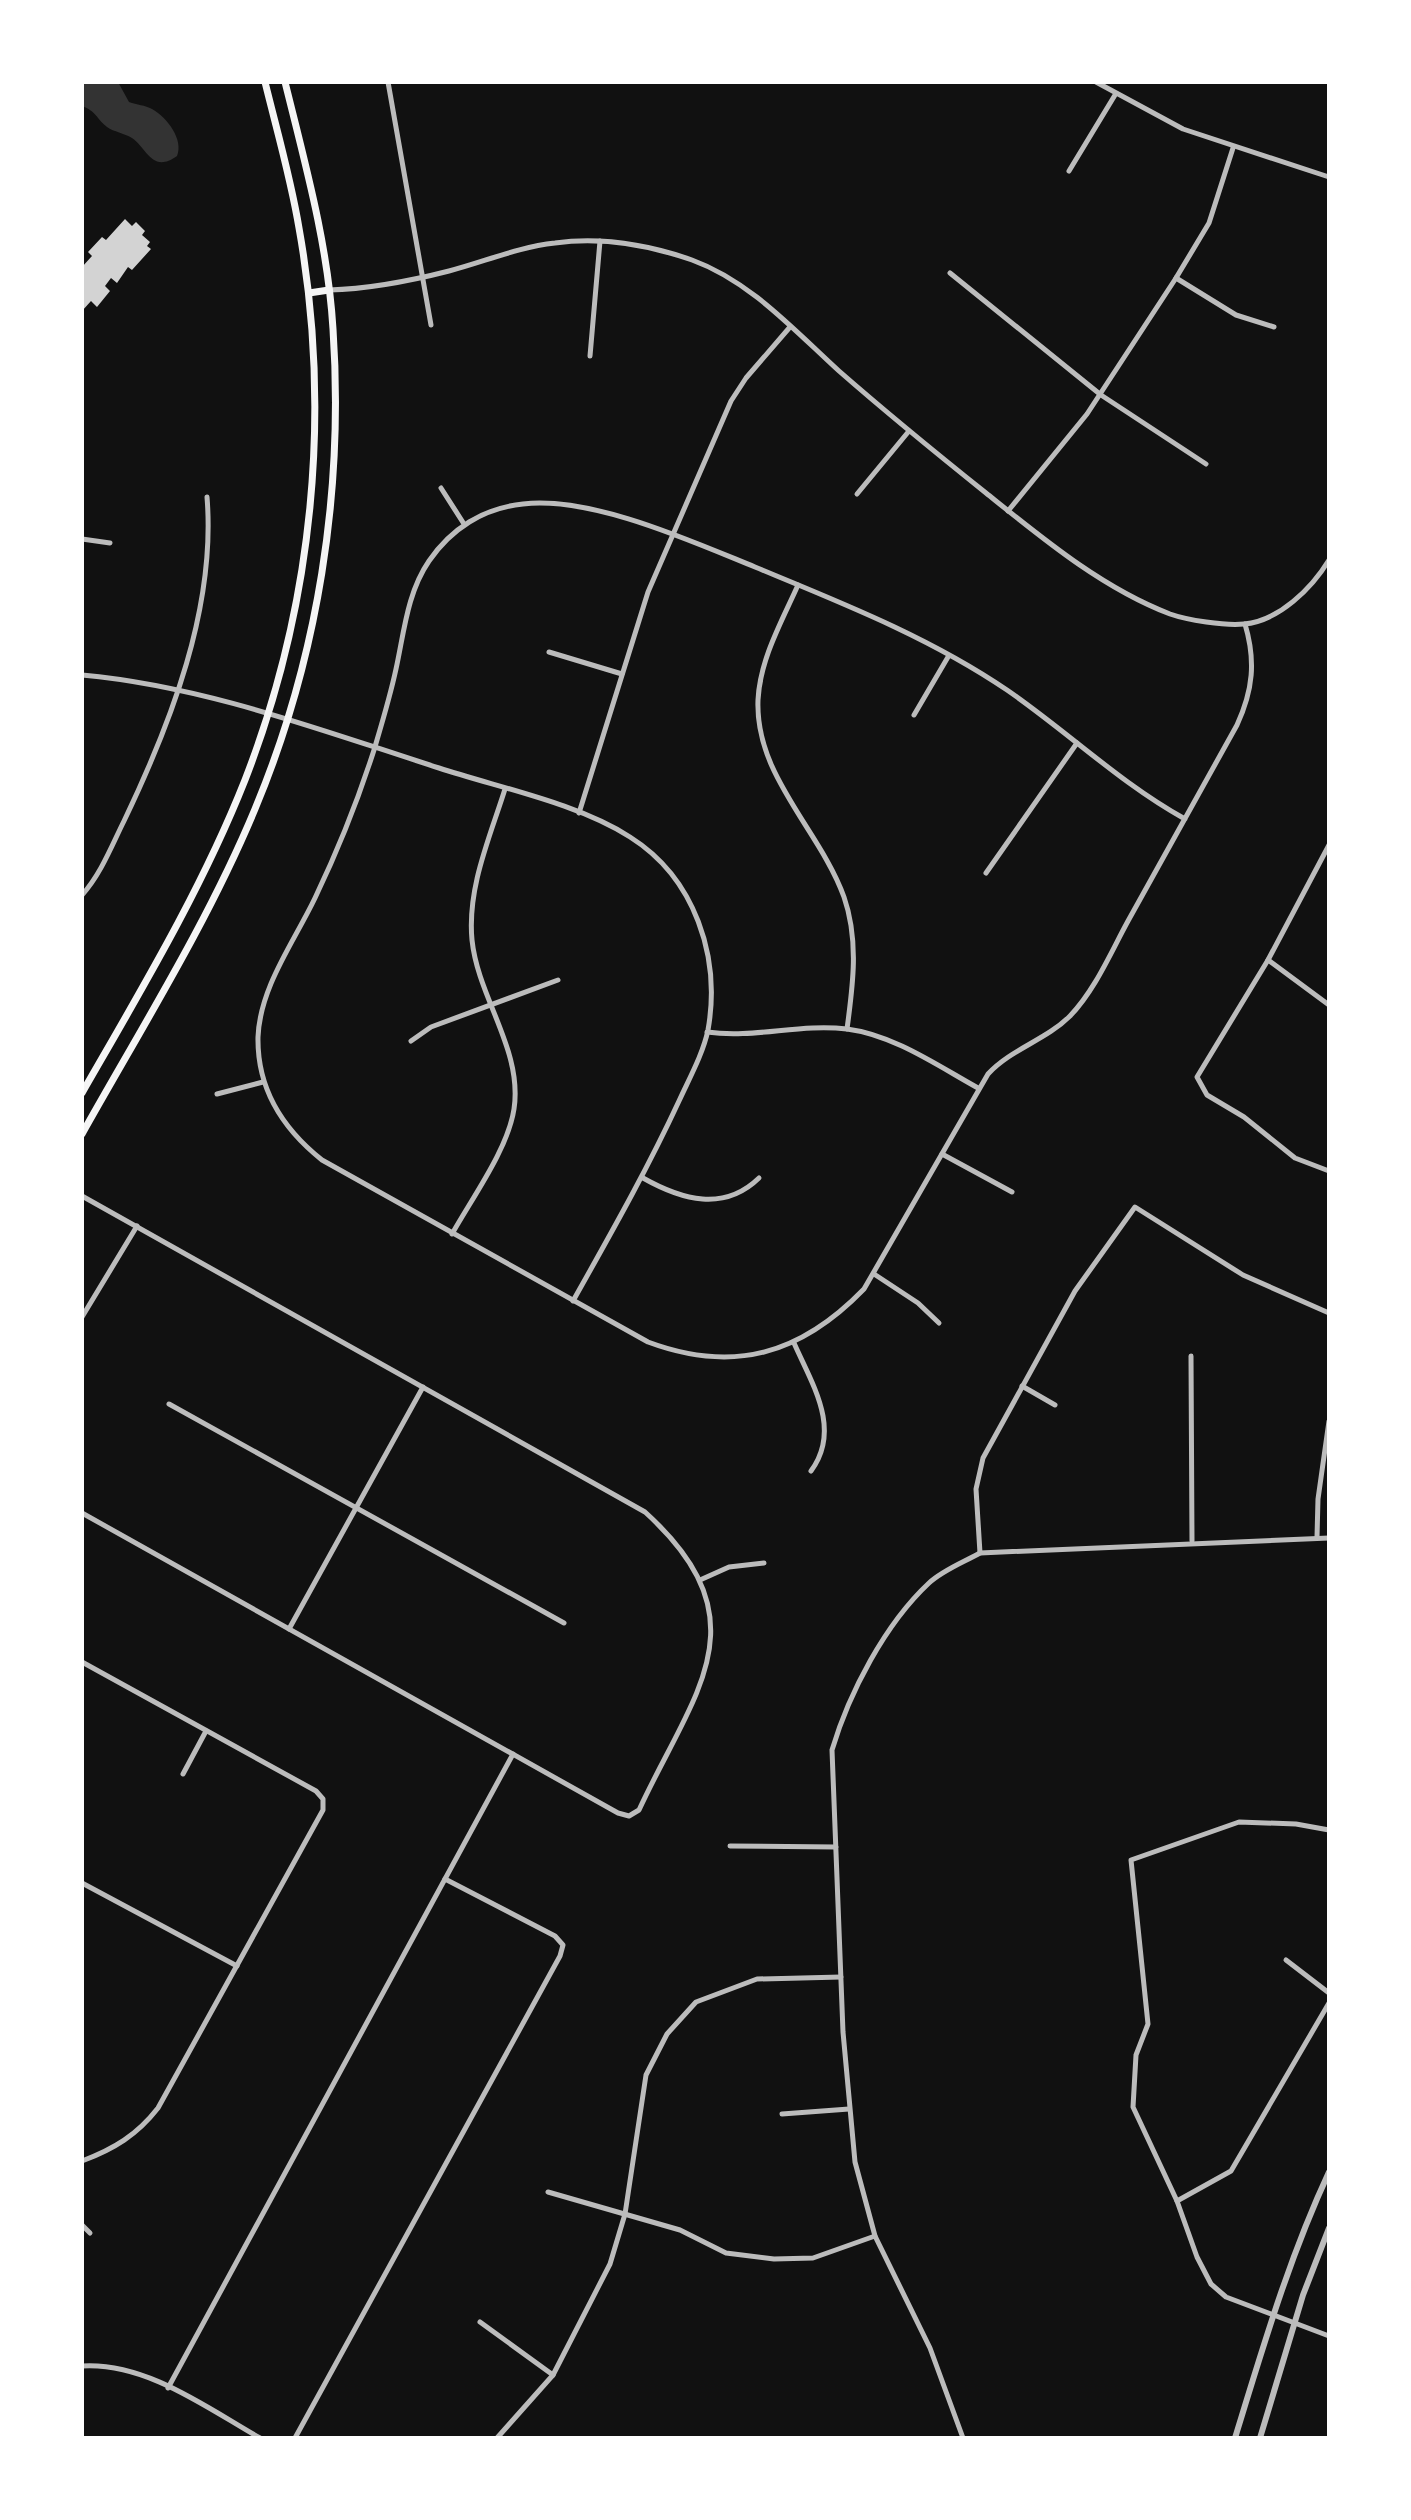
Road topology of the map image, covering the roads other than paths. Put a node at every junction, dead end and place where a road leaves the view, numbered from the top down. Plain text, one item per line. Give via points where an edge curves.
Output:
1 (265, 82) edge
2 (285, 82) edge
3 (388, 82) edge
4 (1096, 82) edge
5 (1115, 95) junction
6 (1233, 148) junction
7 (1069, 171) dead end
8 (1329, 177) edge
9 (600, 241) junction
10 (950, 273) dead end
11 (422, 278) junction
12 (1175, 278) junction
13 (329, 290) junction
14 (309, 293) junction
15 (431, 325) dead end
16 (790, 327) junction
17 (1274, 327) dead end
18 (590, 356) dead end
19 (1101, 395) junction
20 (909, 431) junction
21 (1206, 464) dead end
22 (441, 488) dead end
23 (857, 494) dead end
24 (207, 497) dead end
25 (1009, 511) junction
26 (464, 524) junction
27 (672, 534) junction
28 (82, 539) edge
29 (110, 542) dead end
30 (1329, 560) edge
31 (798, 584) junction
32 (1245, 624) junction
33 (549, 652) dead end
34 (948, 657) junction
35 (622, 674) junction
36 (82, 675) edge
37 (177, 690) junction
38 (266, 715) junction
39 (914, 715) dead end
40 (287, 721) junction
41 (1077, 743) junction
42 (374, 748) junction
43 (505, 789) junction
44 (579, 813) junction
45 (1185, 819) junction
46 (1328, 848) edge
47 (986, 873) dead end
48 (82, 895) edge
49 (1268, 960) junction
50 (558, 980) dead end
51 (489, 1004) junction
52 (1329, 1005) edge
53 (847, 1029) junction
54 (707, 1032) junction
55 (411, 1041) dead end
56 (263, 1082) junction
57 (978, 1088) junction
58 (82, 1093) edge
59 (217, 1094) dead end
60 (82, 1134) edge
61 (942, 1154) junction
62 (1329, 1171) edge
63 (643, 1178) junction
64 (759, 1178) dead end
65 (1012, 1192) dead end
66 (82, 1196) edge
67 (138, 1226) junction
68 (452, 1234) junction
69 (874, 1274) junction
70 (573, 1301) junction
71 (1329, 1313) edge
72 (82, 1317) edge
73 (939, 1323) dead end
74 (794, 1343) junction
75 (1191, 1356) dead end
76 (1022, 1386) junction
77 (423, 1387) junction
78 (169, 1404) dead end
79 (1055, 1405) dead end
80 (1329, 1421) edge
81 (811, 1471) dead end
82 (356, 1508) junction
83 (82, 1513) edge
84 (1317, 1537) junction
85 (1329, 1538) edge
86 (1192, 1541) junction
87 (980, 1553) junction
88 (764, 1563) dead end
89 (700, 1580) junction
90 (564, 1623) dead end
91 (289, 1629) junction
92 (82, 1662) edge
93 (206, 1731) junction
94 (513, 1755) junction
95 (183, 1774) dead end
96 (1329, 1830) edge
97 (730, 1846) dead end
98 (836, 1847) junction
99 (445, 1879) junction
100 (82, 1883) edge
101 (1286, 1960) dead end
102 (237, 1966) junction
103 (841, 1977) junction
104 (1329, 1993) edge
105 (1329, 2003) edge
106 (849, 2109) junction
107 (782, 2114) dead end
108 (82, 2161) edge
109 (1329, 2172) edge
110 (548, 2192) dead end
111 (1177, 2201) junction
112 (625, 2214) junction
113 (82, 2225) edge
114 (1329, 2228) edge
115 (90, 2233) dead end
116 (875, 2236) junction
117 (1273, 2315) junction
118 (480, 2322) dead end
119 (1294, 2323) junction
120 (1329, 2336) edge
121 (82, 2366) edge
122 (553, 2375) junction
123 (168, 2388) junction
124 (260, 2438) edge
125 (295, 2438) edge
126 (497, 2438) edge
127 (964, 2438) edge
128 (1236, 2438) edge
129 (1260, 2438) edge

1 - 14 main road via 299,227
2 - 13 main road
3 - 11 street
4 - 5 street
5 - 6 street via 1183,130
5 - 7 street
6 - 8 street
6 - 12 street via 1209,223
9 - 11 street via 532,246
9 - 16 street via 646,247 714,270
9 - 18 street
10 - 19 street
11 - 13 street
11 - 15 street
12 - 17 street via 1236,315
12 - 19 street
13 - 14 main road
13 - 40 main road via 335,417 328,528 310,640
14 - 38 main road via 314,473 302,576
16 - 20 street
16 - 27 street via 731,401
19 - 21 street
19 - 25 street
20 - 23 street
20 - 25 street
22 - 26 street
24 - 37 street via 209,540 204,577
25 - 32 street via 1077,562 1160,610 1195,620
26 - 27 street via 497,509 540,503 578,507
26 - 42 street via 439,548 414,591
27 - 31 street
27 - 35 street
28 - 29 street
30 - 32 street via 1296,600
31 - 34 street via 882,619
31 - 53 street via 763,670 759,723 773,768 844,897 854,956
32 - 45 street via 1253,662 1250,693
33 - 35 street
34 - 39 street
34 - 41 street via 1007,691
35 - 44 street
36 - 37 street via 133,679
37 - 38 street
37 - 48 street via 150,765 107,855
38 - 40 street
38 - 58 main road via 245,780 204,871
40 - 42 street
40 - 60 main road via 255,810 215,895
41 - 45 street via 1128,784
41 - 47 street
42 - 43 street
42 - 56 street via 333,858 262,1008 258,1041
43 - 44 street
43 - 51 street via 478,872 472,908 472,940
44 - 54 street via 632,838 681,888 708,952
45 - 57 street via 1080,1004 1057,1027 999,1062
46 - 49 street
49 - 52 street
49 - 62 street via 1197,1077 1207,1095 1244,1117 1295,1158
50 - 51 street
51 - 55 street via 431,1027
51 - 68 street via 512,1066 514,1111
53 - 54 street via 741,1035
53 - 57 street via 911,1051
54 - 63 street
56 - 59 street
56 - 68 street via 281,1118 315,1155
57 - 61 street
61 - 65 street
61 - 69 street
63 - 64 street via 690,1199 714,1200 737,1195
63 - 70 street
66 - 67 street
67 - 72 street
67 - 77 street
68 - 70 street
69 - 73 street
69 - 74 street via 835,1317
70 - 74 street via 648,1342 691,1354 738,1357
71 - 76 street via 1243,1275 1135,1207 1075,1291
74 - 81 street via 825,1420 824,1446
75 - 86 street
76 - 79 street
76 - 87 street via 984,1458 976,1489
77 - 82 street
77 - 89 street via 645,1511 676,1542
78 - 82 street
80 - 84 street
82 - 90 street
82 - 91 street
83 - 91 street
84 - 85 street
84 - 86 street
86 - 87 street
87 - 98 street via 931,1581 902,1612 845,1708 832,1750
88 - 89 street via 729,1567
89 - 94 street via 709,1643 702,1683 639,1810 629,1816 618,1813
91 - 94 street
92 - 93 street
93 - 95 street
93 - 102 street via 316,1791 323,1800 323,1810
94 - 99 street
96 - 111 street via 1239,1822 1131,1860 1148,2024 1136,2055 1133,2107
97 - 98 street
98 - 103 street
99 - 123 street
99 - 125 street via 555,1936 563,1945
100 - 102 street
101 - 104 street
102 - 108 street via 147,2122 119,2145
103 - 106 street
103 - 112 street via 757,1979 696,2002 667,2034 646,2075
105 - 111 street via 1231,2171
106 - 107 street
106 - 116 street via 855,2162
109 - 117 street via 1296,2246
110 - 112 street
111 - 117 street via 1211,2284 1226,2297
112 - 116 street via 680,2230 726,2253 775,2259 813,2258
112 - 122 street via 610,2264
113 - 115 street
114 - 119 street
116 - 127 street via 930,2348
117 - 119 street
117 - 128 street
118 - 122 street
119 - 120 street
119 - 129 street
121 - 123 street via 119,2368
122 - 126 street
123 - 124 street

